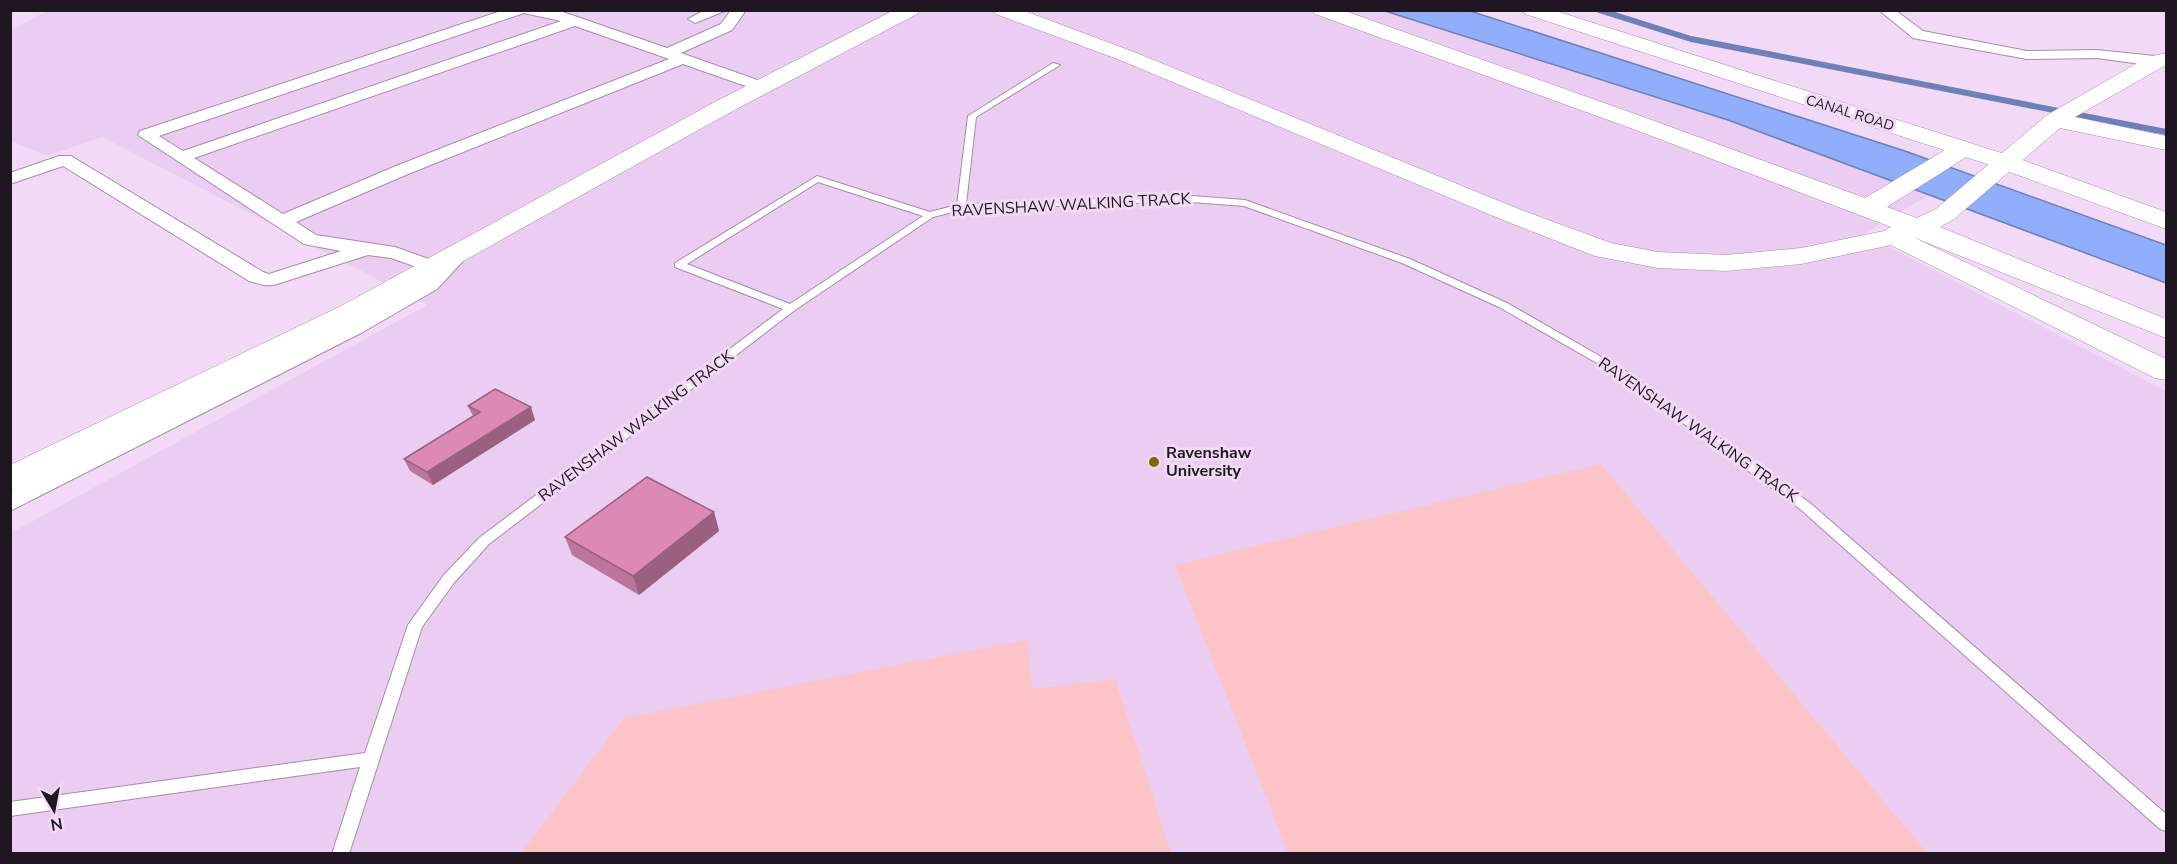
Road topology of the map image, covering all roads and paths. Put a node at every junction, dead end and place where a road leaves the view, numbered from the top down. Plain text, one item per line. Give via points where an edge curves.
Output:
1 (519, 10) edge
2 (528, 10) edge
3 (720, 10) edge
4 (739, 10) edge
5 (910, 10) edge
6 (1003, 10) edge
7 (1322, 10) edge
8 (1532, 10) edge
9 (1886, 10) edge
10 (695, 19) dead end
11 (575, 21) junction
12 (677, 55) junction
13 (2161, 60) edge
14 (1056, 65) dead end
15 (763, 87) junction
16 (2064, 116) junction
17 (2166, 143) edge
18 (1953, 155) junction
19 (181, 157) junction
20 (2002, 165) junction
21 (10, 179) edge
22 (962, 207) junction
23 (1867, 208) junction
24 (930, 215) junction
25 (282, 221) junction
26 (2166, 221) edge
27 (1905, 232) junction
28 (364, 249) junction
29 (464, 250) junction
30 (432, 266) junction
31 (791, 308) junction
32 (2166, 330) edge
33 (2166, 357) edge
34 (2166, 371) edge
35 (10, 479) edge
36 (10, 502) edge
37 (370, 759) junction
38 (10, 809) edge
39 (2166, 824) edge
40 (340, 854) edge

1 - 19 street via 146,135
2 - 11 street
3 - 10 street
4 - 12 street via 727,27
5 - 15 main road
6 - 27 main road via 1127,56 1605,250 1658,260 1726,263 1801,256
7 - 23 main road
8 - 18 main road, CANAL ROAD
9 - 13 street via 1918,35 2027,55 2097,54
11 - 12 street
11 - 19 street
12 - 15 street
12 - 25 street
13 - 16 main road
14 - 22 lane via 972,116
15 - 29 main road
16 - 17 main road
16 - 20 main road
18 - 20 main road, CANAL ROAD
18 - 23 main road
19 - 25 street
20 - 26 main road, CANAL ROAD
20 - 27 main road via 1945,214
21 - 28 street via 65,160 263,279
22 - 24 lane, RAVENSHAW WALKING TRACK
22 - 39 lane, RAVENSHAW WALKING TRACK via 1179,198 1245,203 1406,261 1503,305 1620,372 1805,506
23 - 27 main road
24 - 31 lane, RAVENSHAW WALKING TRACK
24 - 31 lane via 816,179 680,265
25 - 28 street via 311,240
27 - 32 main road
27 - 33 main road
27 - 34 main road
28 - 30 street via 395,253
29 - 30 main road
29 - 36 street via 430,285 364,322
30 - 35 main road via 351,312
31 - 37 lane, RAVENSHAW WALKING TRACK via 484,540 415,625
37 - 38 lane
37 - 40 lane, RAVENSHAW WALKING TRACK

